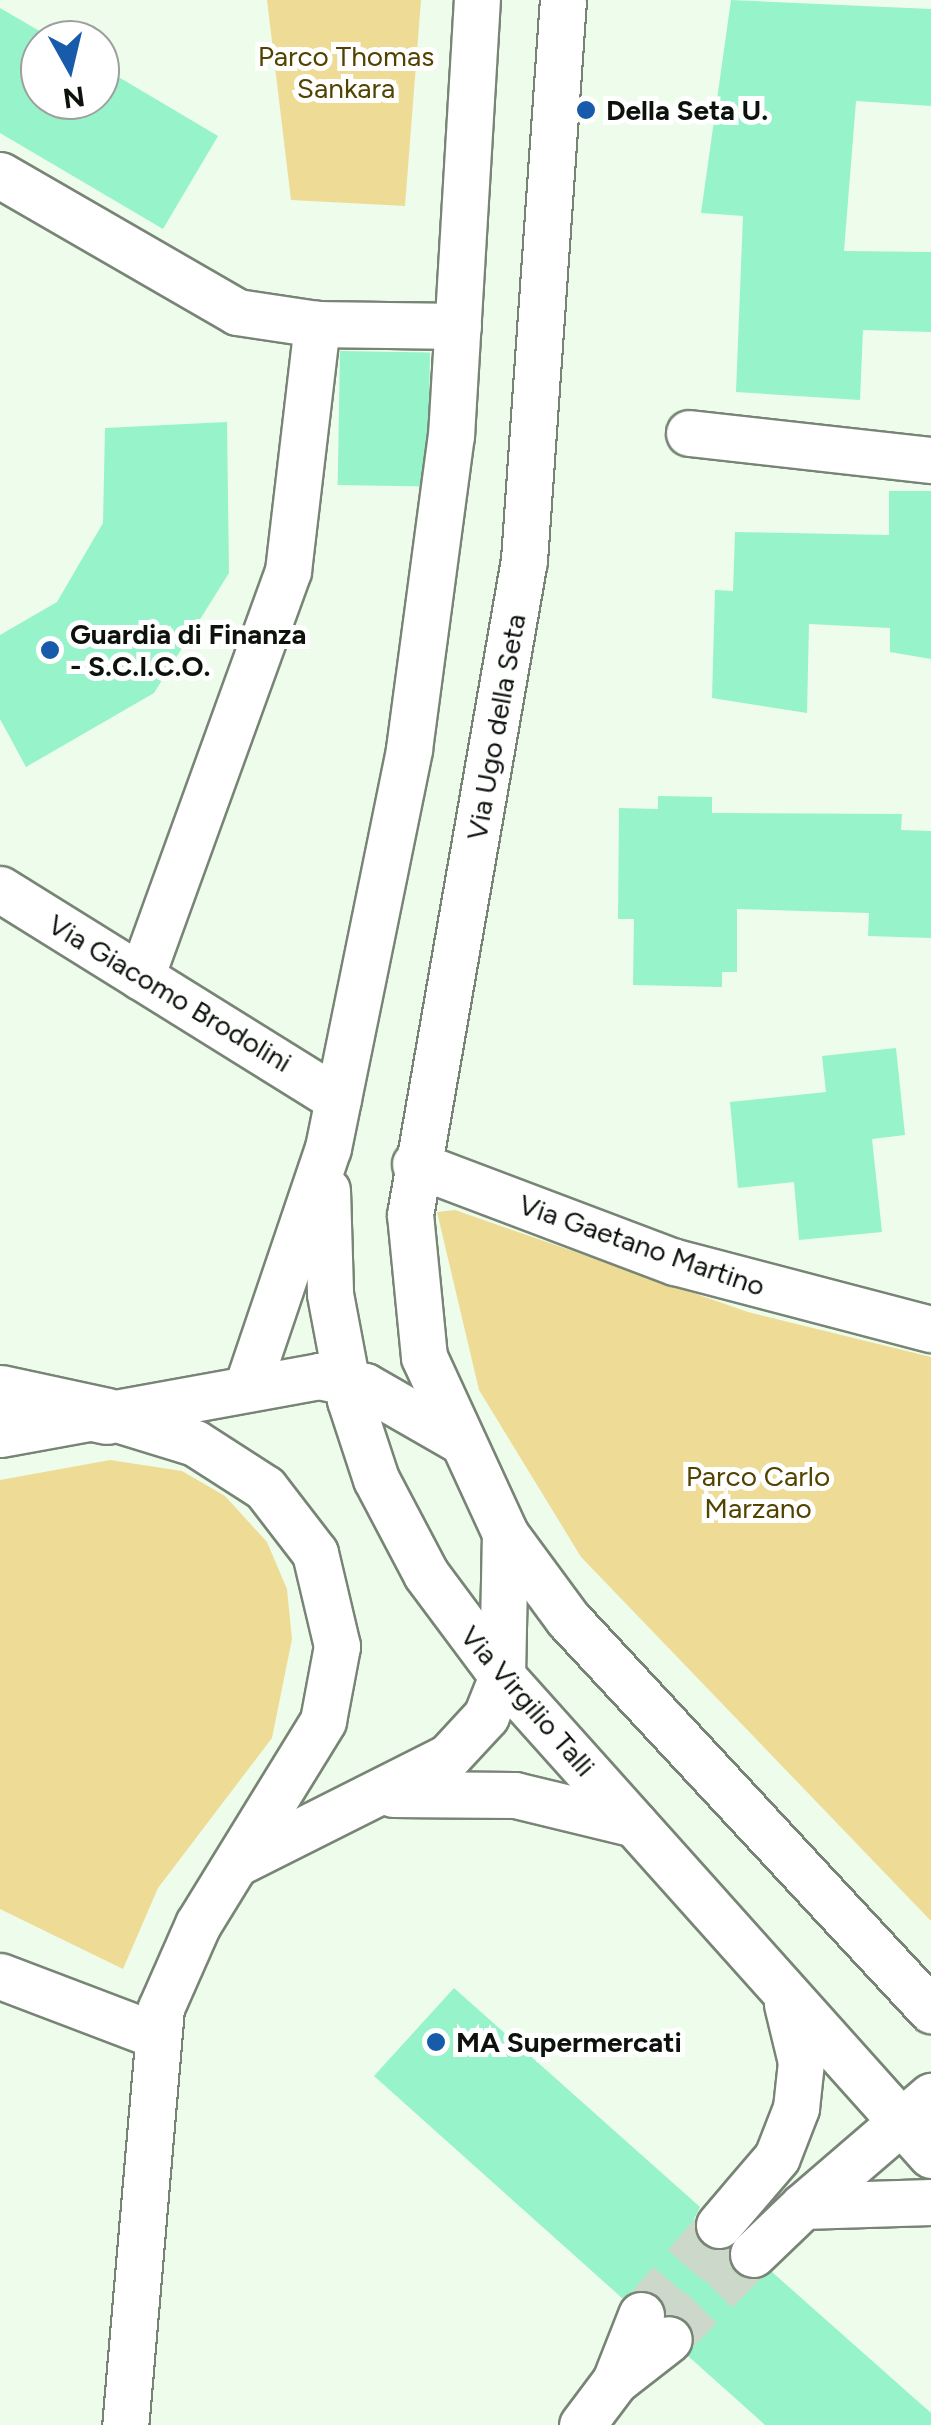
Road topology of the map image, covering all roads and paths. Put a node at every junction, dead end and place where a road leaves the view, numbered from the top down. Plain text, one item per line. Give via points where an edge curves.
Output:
1 (478, 0) edge
2 (563, 0) edge
3 (0, 175) edge
4 (317, 324) junction
5 (458, 326) junction
6 (689, 433) dead end
7 (931, 460) edge
8 (0, 889) edge
9 (141, 977) junction
10 (338, 1099) junction
11 (328, 1148) junction
12 (414, 1164) junction
13 (931, 1329) edge
14 (344, 1379) junction
15 (248, 1384) junction
16 (0, 1392) edge
17 (107, 1416) junction
18 (0, 1434) edge
19 (462, 1441) junction
20 (505, 1533) junction
21 (502, 1676) junction
22 (356, 1803) junction
23 (636, 1824) junction
24 (240, 1862) junction
25 (0, 1976) edge
26 (776, 1980) junction
27 (931, 2010) edge
28 (155, 2036) junction
29 (920, 2126) edge
30 (931, 2202) edge
31 (803, 2206) junction
32 (655, 2327) tunnel mouth
33 (125, 2425) edge
34 (582, 2425) edge

1 - 5 street
2 - 12 street, Via Ugo della Seta via 524,560
3 - 4 street via 223,306
4 - 5 street
4 - 9 street via 288,572
5 - 10 street via 409,748
6 - 7 street
8 - 9 street, Via Giacomo Brodolini
9 - 10 street, Via Giacomo Brodolini
10 - 11 street
11 - 14 street, Via Virgilio Talli via 328,1263
11 - 15 street
12 - 13 street, Via Gaetano Martino via 675,1262
12 - 19 street, Via Ugo della Seta via 418,1337
14 - 15 street
14 - 19 street
14 - 21 street, Via Virgilio Talli via 402,1531
15 - 17 street
16 - 17 main road
17 - 18 street
17 - 24 street via 172,1433 241,1468 296,1521 327,1582 338,1646 330,1701
19 - 20 street, Via Ugo della Seta
20 - 21 street
20 - 27 street via 568,1619
21 - 22 street via 458,1748
21 - 23 street, Via Virgilio Talli
22 - 23 street via 484,1792
22 - 24 street
23 - 26 street, Via Virgilio Talli
24 - 28 street via 185,1950
25 - 28 street
26 - 29 street, Via Virgilio Talli
26 - 31 street via 798,2041 796,2108 736,2240
28 - 33 street
29 - 31 street
30 - 31 street
32 - 34 street

